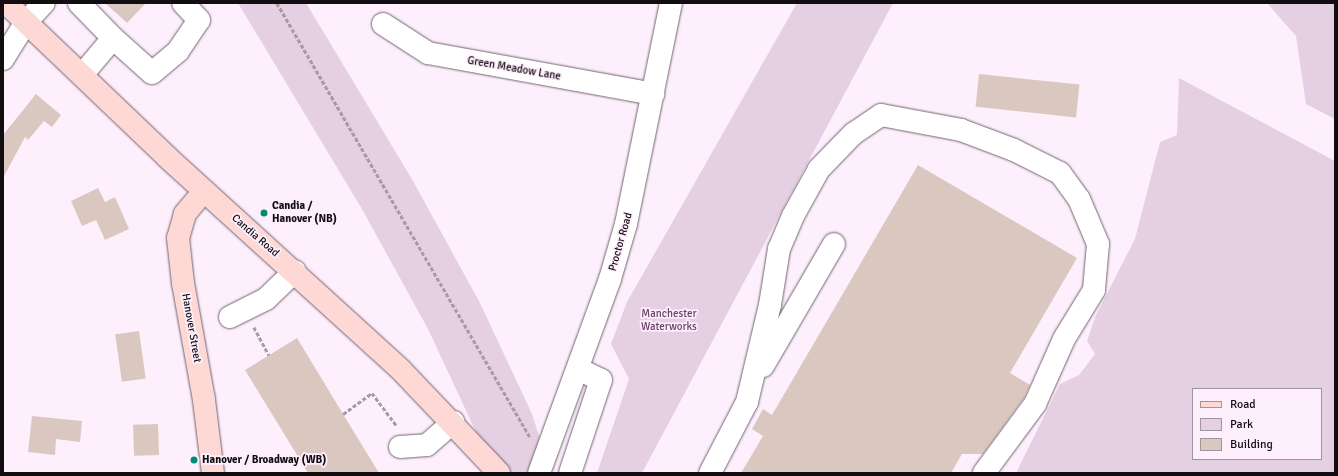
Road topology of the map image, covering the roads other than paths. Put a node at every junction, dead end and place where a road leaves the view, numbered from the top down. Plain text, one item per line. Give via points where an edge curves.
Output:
1 (6, 3) edge
2 (44, 3) edge
3 (79, 3) edge
4 (183, 3) edge
5 (671, 3) edge
6 (26, 22) junction
7 (383, 24) dead end
8 (113, 38) junction
9 (3, 59) edge
10 (82, 75) junction
11 (653, 94) junction
12 (204, 191) junction
13 (834, 244) dead end
14 (295, 271) junction
15 (237, 313) road end
16 (578, 368) junction
17 (751, 387) junction
18 (453, 422) junction
19 (541, 445) junction
20 (406, 446) road end
21 (572, 465) edge
22 (213, 473) edge
23 (499, 473) edge
24 (539, 473) edge
25 (710, 473) edge
26 (984, 473) edge

1 - 6 main road, Candia Road
2 - 6 street
3 - 8 street
4 - 8 street via 199,20 178,52 152,73
5 - 11 street, Proctor Road
6 - 9 street
6 - 10 main road, Candia Road
7 - 11 street, Green Meadow Lane via 428,53
8 - 10 street
10 - 12 main road, Candia Road
11 - 16 street, Proctor Road via 626,224
12 - 14 main road, Candia Road
12 - 22 main road, Hanover Street via 185,214 178,238
13 - 17 street
14 - 15 street via 266,299
14 - 18 main road, Candia Road
16 - 19 street, Proctor Road
16 - 21 street via 601,380
17 - 25 street via 747,402
17 - 26 street via 770,305 779,249 793,216 819,169 853,134 881,114 961,130 1014,150 1060,174 1079,199 1098,244 1094,290 1064,339 1035,404
18 - 20 street via 427,445
18 - 23 main road, Candia Road
19 - 21 street
19 - 24 street, Proctor Road

